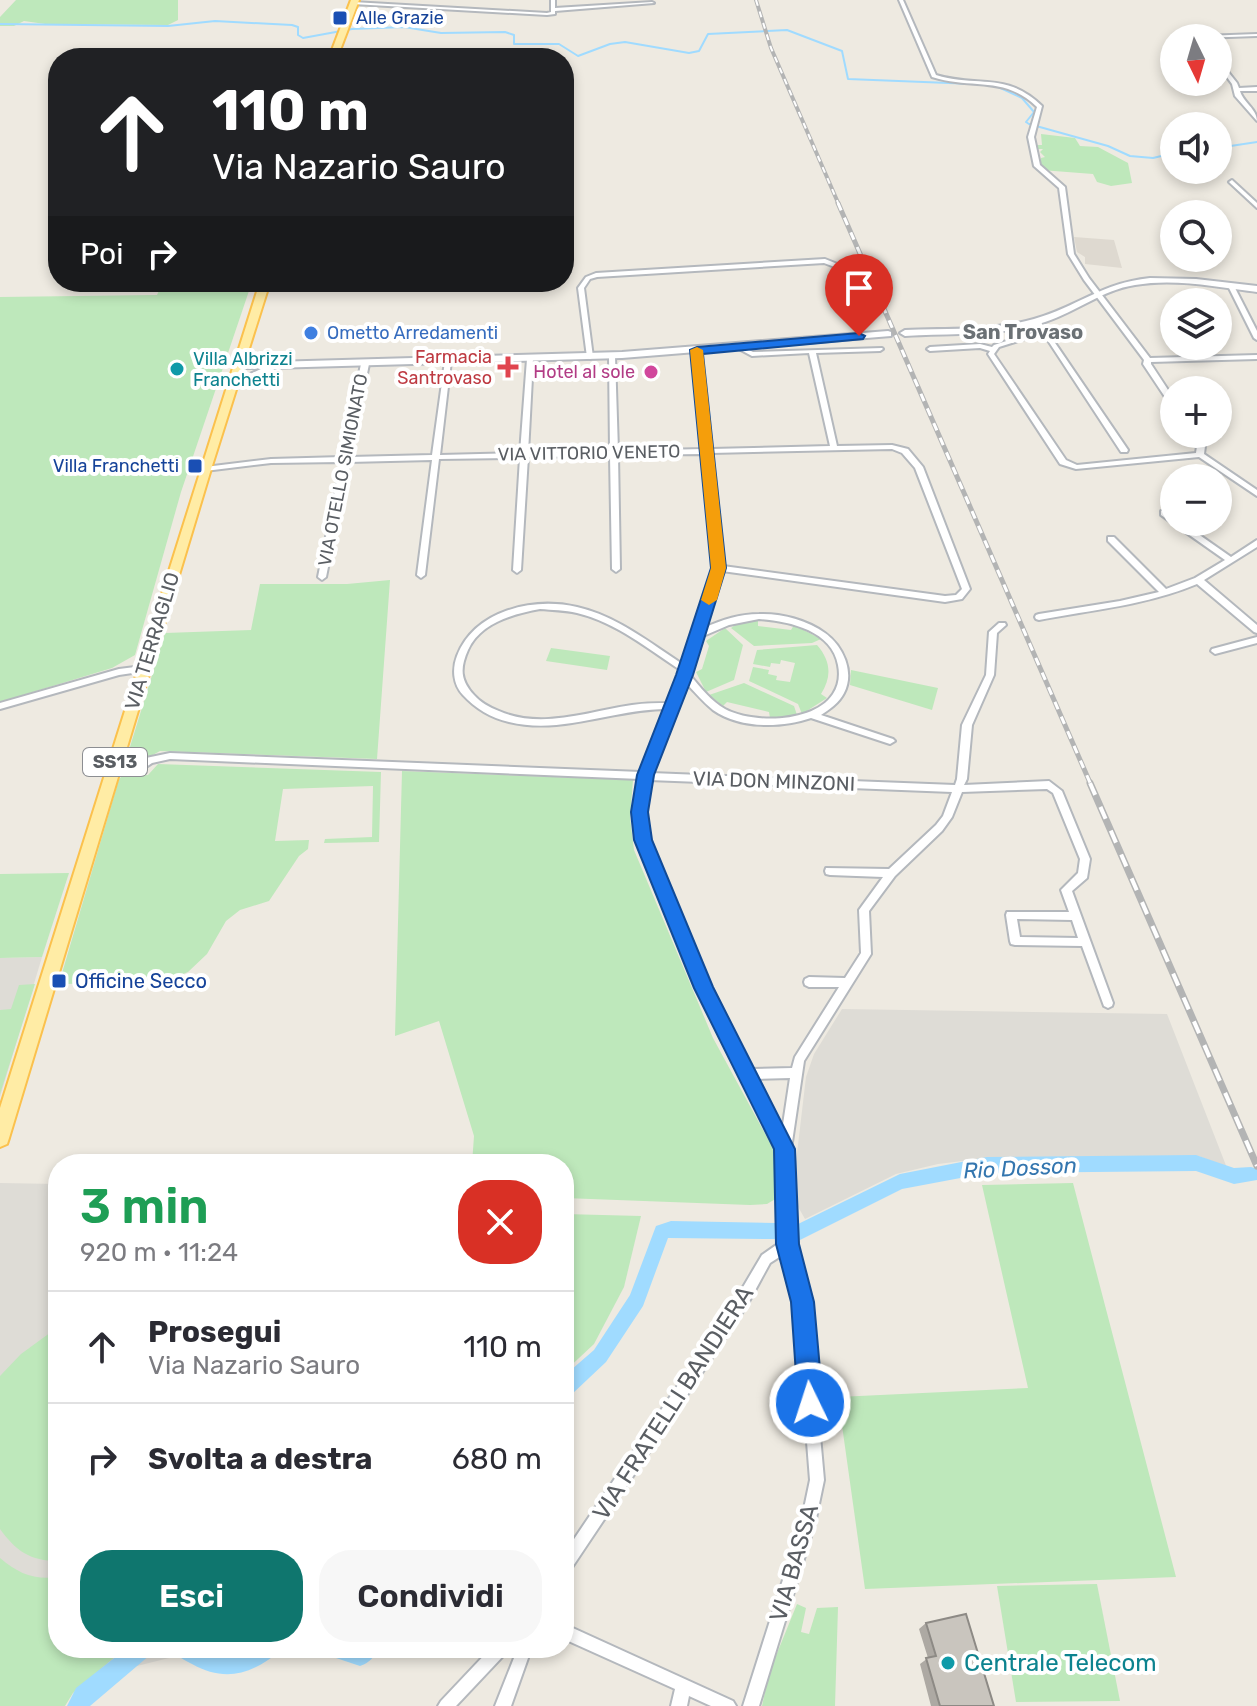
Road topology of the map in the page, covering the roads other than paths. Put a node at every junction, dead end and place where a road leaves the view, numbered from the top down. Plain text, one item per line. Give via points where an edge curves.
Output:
1 (553, 0) edge
2 (901, 0) edge
3 (652, 3) dead end
4 (353, 5) edge
5 (553, 10) junction
6 (1257, 35) edge
7 (1232, 36) edge
8 (337, 48) edge
9 (1232, 84) edge
10 (1257, 89) edge
11 (1236, 90) junction
12 (1257, 119) edge
13 (1232, 182) dead end
14 (1257, 206) edge
15 (1231, 286) junction
16 (852, 288) dead end
17 (1257, 289) edge
18 (262, 292) edge
19 (1097, 293) junction
20 (1037, 321) junction
21 (1042, 332) junction
22 (905, 333) dead end
23 (888, 334) dead end
24 (1257, 338) edge
25 (739, 347) junction
26 (880, 349) dead end
27 (930, 349) dead end
28 (991, 349) junction
29 (243, 350) junction
30 (697, 350) junction
31 (812, 351) junction
32 (612, 356) junction
33 (590, 357) junction
34 (1257, 357) edge
35 (530, 359) junction
36 (1148, 360) junction
37 (448, 361) junction
38 (365, 364) junction
39 (237, 366) junction
40 (268, 368) junction
41 (1160, 383) edge
42 (231, 385) junction
43 (834, 448) junction
44 (1201, 448) edge
45 (1124, 450) dead end
46 (707, 451) junction
47 (614, 452) junction
48 (1200, 455) junction
49 (436, 456) junction
50 (526, 456) junction
51 (345, 459) junction
52 (205, 469) junction
53 (1257, 494) edge
54 (1196, 536) edge
55 (1111, 539) dead end
56 (1257, 543) edge
57 (1230, 560) junction
58 (719, 568) junction
59 (616, 569) dead end
60 (517, 570) dead end
61 (421, 575) dead end
62 (322, 577) dead end
63 (1198, 580) junction
64 (1164, 592) junction
65 (1039, 617) dead end
66 (1002, 625) dead end
67 (1257, 630) edge
68 (698, 635) junction
69 (1257, 640) edge
70 (1215, 651) dead end
71 (143, 669) junction
72 (686, 672) junction
73 (0, 706) edge
74 (672, 706) junction
75 (812, 715) junction
76 (890, 741) dead end
77 (112, 771) junction
78 (645, 775) junction
79 (958, 789) junction
80 (830, 871) dead end
81 (891, 873) junction
82 (1076, 916) junction
83 (1085, 942) junction
84 (809, 982) dead end
85 (848, 983) junction
86 (1108, 1003) dead end
87 (795, 1073) junction
88 (745, 1074) junction
89 (0, 1138) edge
90 (785, 1149) junction
91 (788, 1244) junction
92 (574, 1552) edge
93 (574, 1636) edge
94 (492, 1658) edge
95 (521, 1658) edge
96 (683, 1687) junction
97 (446, 1706) edge
98 (503, 1706) edge
99 (679, 1706) edge
100 (728, 1706) edge
101 (751, 1706) edge

1 - 5 street
2 - 19 street via 932,74 997,83 1022,92 1040,107 1031,137 1038,168 1062,187 1071,254
3 - 5 street
4 - 5 street via 463,8 493,14
4 - 8 main road
6 - 7 street
9 - 11 street
10 - 11 street
11 - 12 street
13 - 14 street
15 - 17 street
15 - 19 street via 1154,280
15 - 24 street
16 - 33 street via 843,268 825,261 596,275 581,288
18 - 29 main road, VIA TERRAGLIO / SS13
19 - 20 street
19 - 36 street
20 - 21 street
20 - 22 street
21 - 28 street
21 - 45 street
23 - 25 street
25 - 30 street
25 - 31 street via 752,354
26 - 31 street
27 - 28 street
28 - 48 street via 1070,467
29 - 39 main road, VIA TERRAGLIO / SS13
29 - 40 street
30 - 32 street
30 - 46 street
31 - 43 street
32 - 33 street
32 - 47 street
33 - 35 street
34 - 36 street
35 - 37 street
35 - 50 street
36 - 41 street
37 - 38 street
37 - 49 street
38 - 40 street
38 - 51 street, VIA OTELLO SIMIONATO
39 - 40 street
39 - 42 main road, VIA TERRAGLIO / SS13
40 - 42 street
42 - 52 main road, VIA TERRAGLIO / SS13
43 - 46 street, VIA VITTORIO VENETO
43 - 58 street, VIA VITTORIO VENETO via 892,447 914,459 964,593 945,599
44 - 48 street
46 - 47 street, VIA VITTORIO VENETO
46 - 58 street
47 - 50 street, VIA VITTORIO VENETO
47 - 59 street
48 - 53 street
49 - 50 street, VIA VITTORIO VENETO
49 - 51 street, VIA VITTORIO VENETO
49 - 61 street
50 - 60 street
51 - 52 street, VIA VITTORIO VENETO
51 - 62 street, VIA OTELLO SIMIONATO
52 - 71 main road, VIA TERRAGLIO / SS13
54 - 57 street
55 - 64 street
56 - 57 street
57 - 63 street
58 - 68 street
63 - 64 street
63 - 67 street
64 - 65 street
66 - 79 street, VIA BASSA via 993,632 990,675 967,725
68 - 72 street
68 - 75 street via 724,623 763,616 796,622 826,638 840,656 844,676 832,700
69 - 70 street
71 - 73 street
71 - 77 main road, VIA TERRAGLIO / SS13
72 - 74 street
72 - 74 street via 588,613 554,606 525,608 486,622 467,640 458,663 473,701 509,719 544,723 651,704
72 - 75 street via 708,701 728,715 770,722
74 - 78 street
75 - 76 street
77 - 78 street, VIA DON MINZONI via 134,771 149,760 170,756
77 - 89 main road, VIA TERRAGLIO / SS13
78 - 79 street, VIA DON MINZONI
78 - 88 street via 643,840
79 - 81 street, VIA BASSA via 939,828
79 - 82 street, VIA DON MINZONI via 1054,787 1086,865 1066,890
80 - 81 street
81 - 85 street, VIA BASSA via 864,910 866,954
82 - 83 street, VIA DON MINZONI
82 - 83 street via 1011,915 1015,941
83 - 86 street, VIA DON MINZONI
84 - 85 street
85 - 87 street, VIA BASSA
87 - 88 street
87 - 90 street, VIA BASSA
88 - 90 street
90 - 91 street, VIA BASSA
91 - 92 street, VIA FRATELLI BANDIERA via 766,1259
91 - 101 street, VIA BASSA via 802,1302 817,1480
93 - 96 street
94 - 97 street
95 - 98 street
96 - 99 street
96 - 100 street

